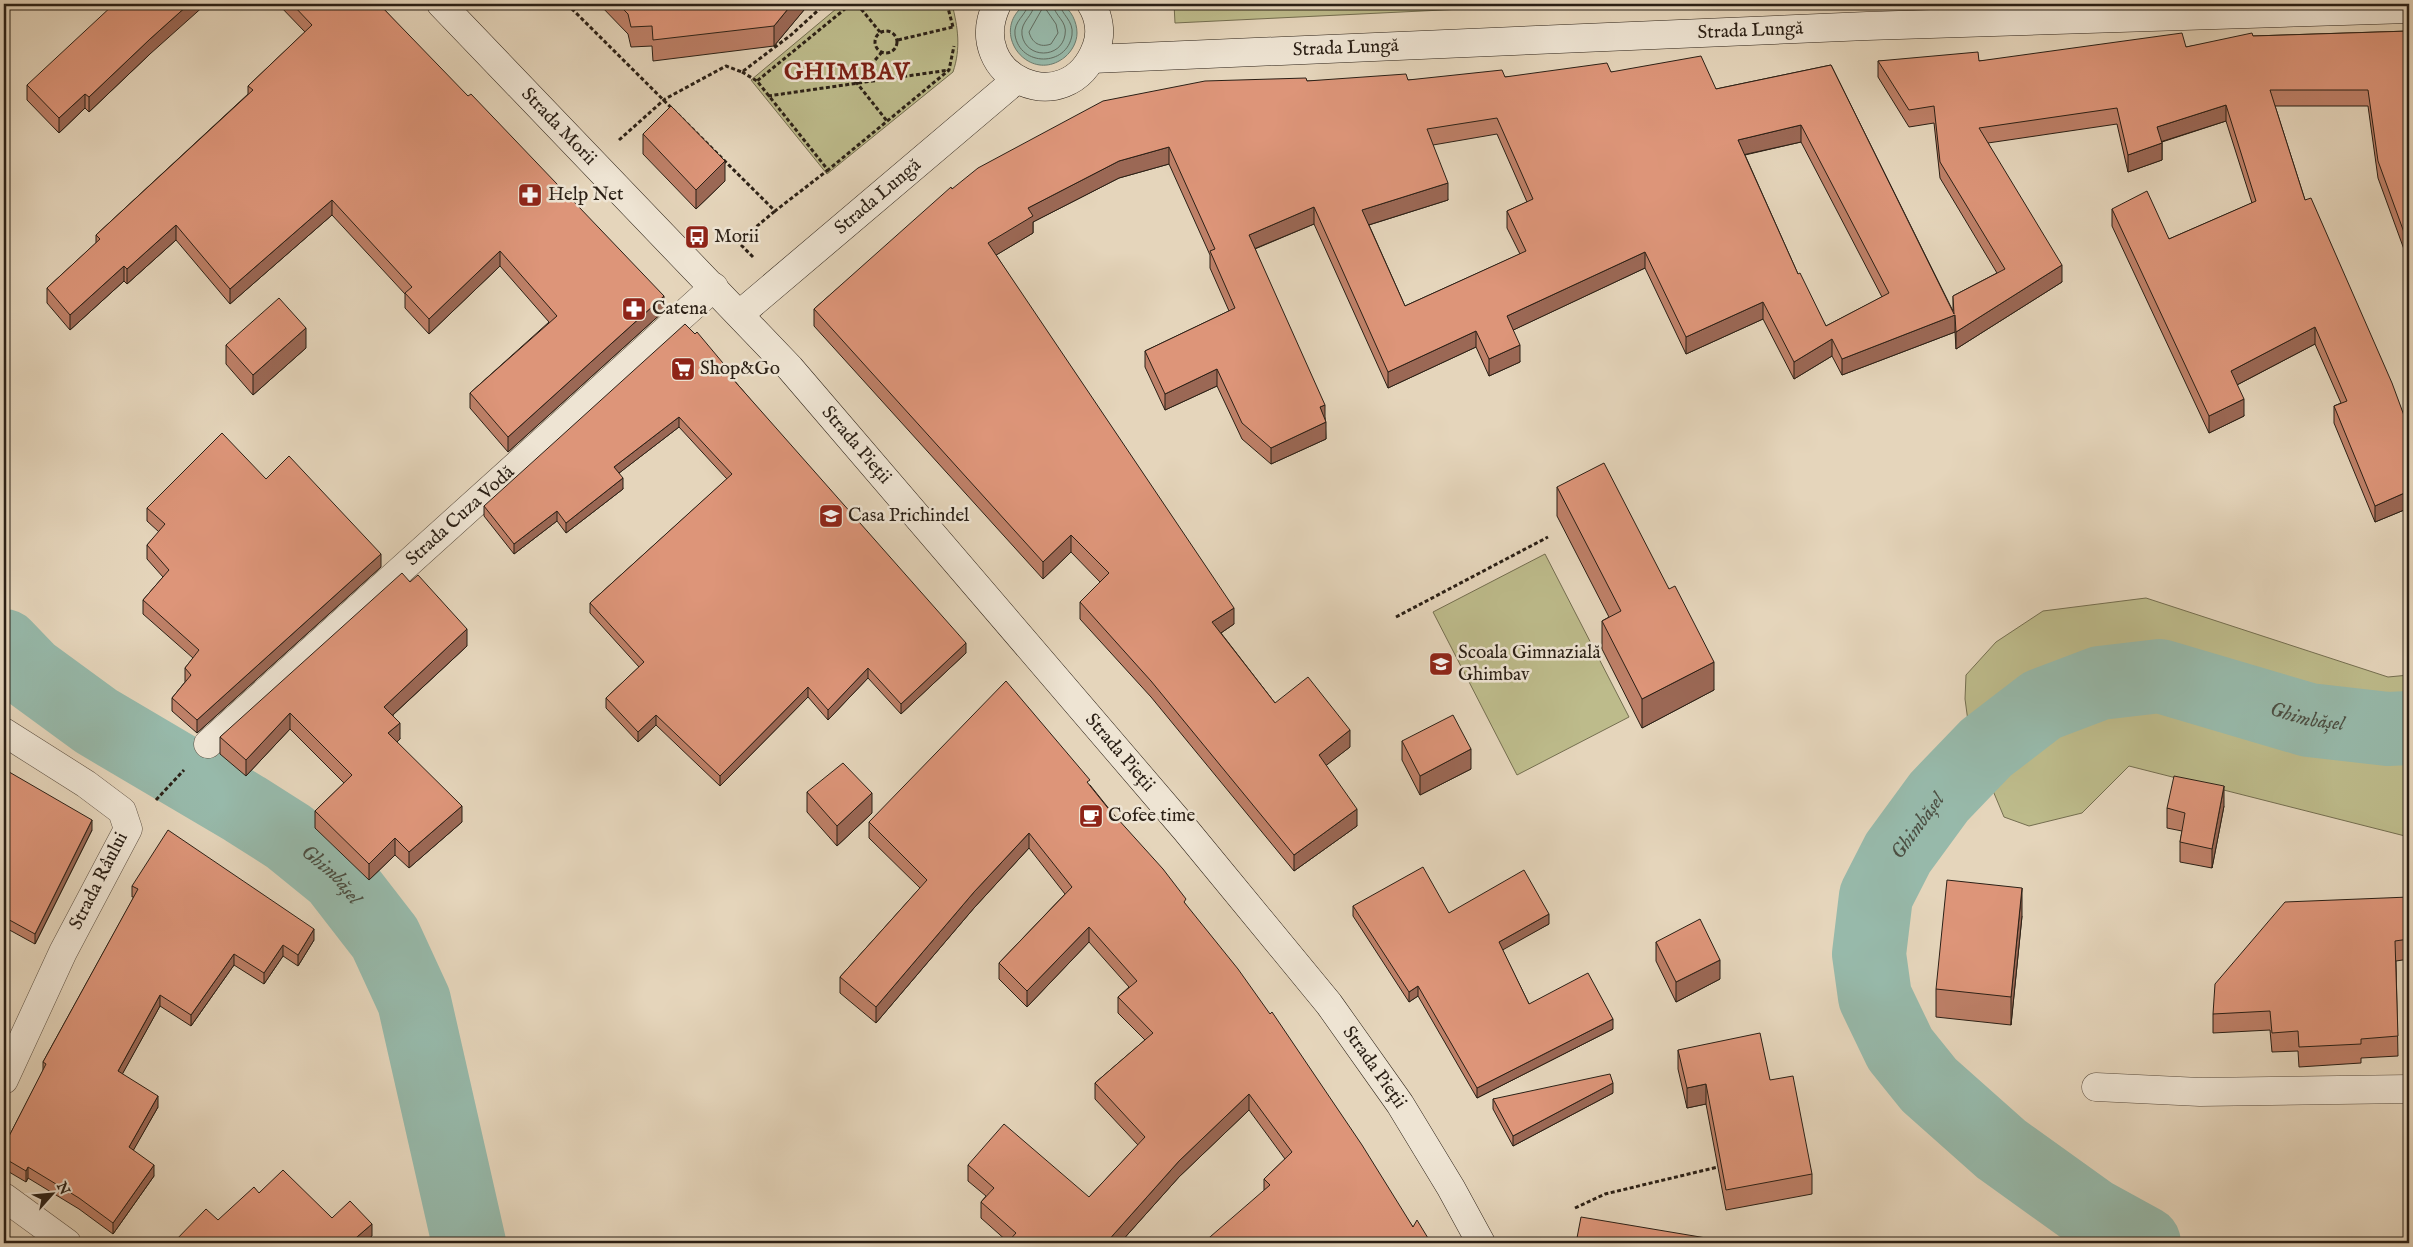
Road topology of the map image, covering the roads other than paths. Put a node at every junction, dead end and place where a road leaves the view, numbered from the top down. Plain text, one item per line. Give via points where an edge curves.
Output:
1 (441, 4) edge
2 (997, 4) edge
3 (1091, 4) edge
4 (2409, 9) edge
5 (1867, 15) edge
6 (1092, 59) junction
7 (1016, 80) junction
8 (714, 287) junction
9 (740, 314) junction
10 (4, 732) edge
11 (208, 744) road end
12 (4, 1080) edge
13 (2096, 1087) dead end
14 (2409, 1089) edge
15 (4, 1197) edge
16 (67, 1243) edge
17 (1481, 1243) edge

1 - 8 street, Strada Morii
2 - 7 street via 990,18 993,53 1002,68
3 - 6 street via 1099,26 1098,43
4 - 5 street, Strada Lungă
5 - 6 street, Strada Lungă
6 - 7 street via 1081,73 1050,87
7 - 9 street, Strada Lungă
8 - 9 street, Strada Morii
8 - 11 street, Strada Cuza Vodă
9 - 17 street, Strada Pieții via 858,445 1280,942 1400,1104
10 - 12 street, Strada Râului via 122,811 128,830 63,952
13 - 14 street via 2200,1092
15 - 16 street

